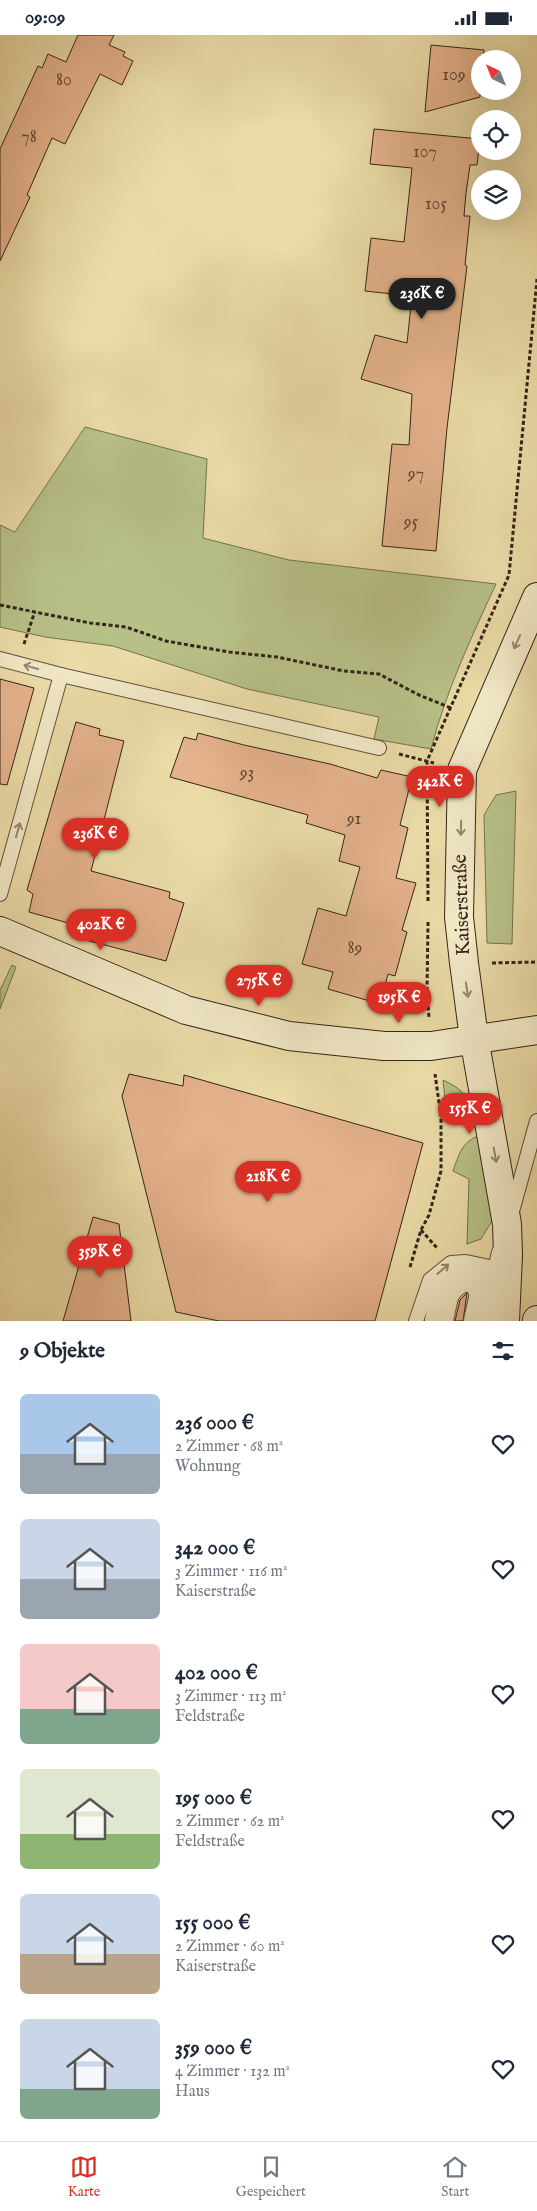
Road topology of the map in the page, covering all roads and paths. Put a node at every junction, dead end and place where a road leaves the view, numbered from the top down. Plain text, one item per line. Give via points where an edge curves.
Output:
1 (537, 279) edge
2 (537, 597) edge
3 (0, 605) edge
4 (35, 611) junction
5 (0, 659) edge
6 (18, 664) junction
7 (61, 675) junction
8 (451, 708) junction
9 (379, 748) joint
10 (427, 761) junction
11 (462, 770) junction
12 (0, 894) edge
13 (428, 910) dead end
14 (428, 920) dead end
15 (0, 931) edge
16 (537, 1031) edge
17 (474, 1038) junction
18 (431, 1046) junction
19 (537, 1121) edge
20 (507, 1225) junction
21 (494, 1267) junction
22 (408, 1275) dead end
23 (416, 1321) edge
24 (438, 1321) edge
25 (478, 1321) edge
26 (485, 1321) edge
27 (505, 1321) edge

1 - 8 path via 509,575
2 -> 11 main road, Kaiserstraße
3 - 4 path
4 - 6 path
4 - 8 path via 126,627 175,642 229,652 379,674
5 - 6 lane
7 -> 6 lane
7 - 9 lane
12 -> 7 lane
8 - 10 path
9 - 10 path
10 - 11 path
10 - 13 path
11 -> 17 main road, Kaiserstraße via 459,917
14 - 18 path via 427,992
15 - 18 main road via 186,1009 290,1036 384,1046
16 - 17 main road
17 - 18 main road
17 -> 20 main road, Kaiserstraße
18 - 22 path via 441,1117 441,1171
19 - 20 lane, Kaiserstraße
20 - 21 lane
20 - 27 main road, Kaiserstraße
23 -> 21 lane via 430,1280 451,1263
21 - 26 lane
24 - 25 main road via 445,1293 452,1283 467,1276 479,1282 484,1295

